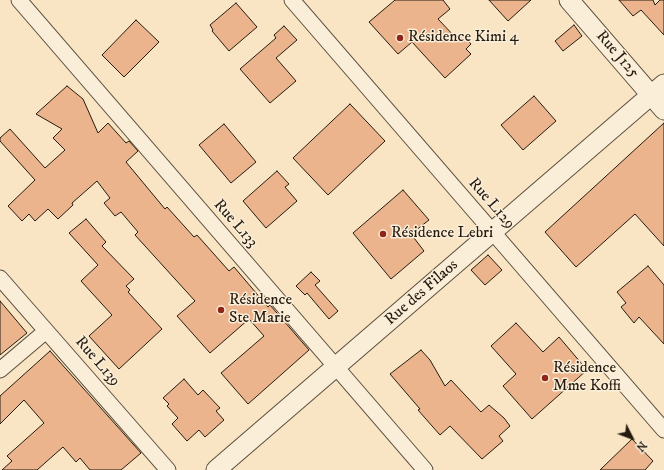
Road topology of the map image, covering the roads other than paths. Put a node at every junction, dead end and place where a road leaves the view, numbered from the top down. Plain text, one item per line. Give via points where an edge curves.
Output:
1 (18, 0) edge
2 (292, 0) edge
3 (570, 0) edge
4 (658, 89) edge
5 (664, 110) edge
6 (492, 232) junction
7 (0, 278) edge
8 (46, 331) junction
9 (335, 368) junction
10 (0, 370) edge
11 (664, 430) edge
12 (168, 470) edge
13 (216, 470) edge
14 (425, 470) edge

1 - 9 street, Rue L133
2 - 6 street, Rue L129
3 - 4 street, Rue J125
4 - 5 street, Rue J125
4 - 6 street, Rue des Filaos
6 - 9 street, Rue des Filaos
6 - 11 street, Rue L129
7 - 8 street, Rue L139
8 - 10 street
8 - 12 street, Rue L139
9 - 13 street, Rue des Filaos
9 - 14 street, Rue L133

